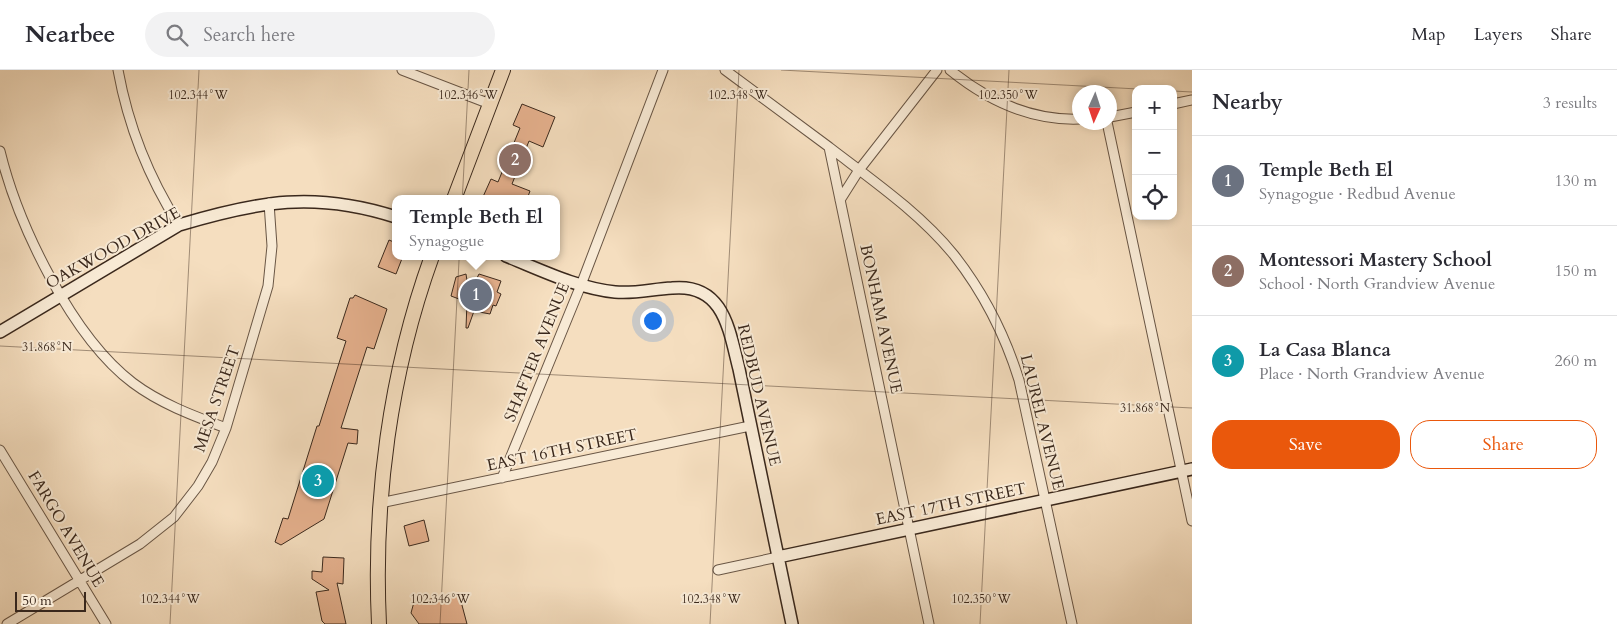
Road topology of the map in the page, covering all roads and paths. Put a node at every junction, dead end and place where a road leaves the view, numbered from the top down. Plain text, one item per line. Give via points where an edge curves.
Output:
1 (118, 70) edge
2 (402, 70) edge
3 (503, 70) edge
4 (663, 70) edge
5 (725, 70) edge
6 (937, 70) edge
7 (950, 70) edge
8 (1192, 100) edge
9 (1177, 103) edge
10 (490, 104) junction
11 (1132, 113) edge
12 (1117, 116) edge
13 (1072, 118) edge
14 (1109, 130) edge
15 (829, 147) junction
16 (0, 151) edge
17 (859, 170) junction
18 (4, 182) edge
19 (456, 195) edge
20 (840, 200) junction
21 (269, 203) junction
22 (392, 216) edge
23 (179, 225) junction
24 (431, 260) edge
25 (516, 260) edge
26 (581, 285) junction
27 (62, 294) junction
28 (0, 332) edge
29 (750, 426) junction
30 (226, 428) junction
31 (0, 450) edge
32 (1187, 470) edge
33 (502, 478) junction
34 (1045, 500) junction
35 (380, 503) junction
36 (1192, 521) edge
37 (910, 529) junction
38 (778, 557) junction
39 (718, 570) dead end
40 (80, 581) junction
41 (7, 624) edge
42 (106, 624) edge
43 (379, 624) edge
44 (792, 624) edge
45 (930, 624) edge
46 (1072, 624) edge

1 - 23 street via 140,150 163,200
2 - 10 street
3 - 10 main road
4 - 26 street, SHAFTER AVENUE
5 - 15 street
6 - 17 street
7 - 13 street via 972,88 1002,104 1035,114
8 - 9 street
10 - 19 main road
11 - 12 street
14 - 32 street
15 - 17 street, LAUREL AVENUE
15 - 20 street, BONHAM AVENUE
16 - 18 street
17 - 20 street
17 - 34 street, LAUREL AVENUE via 911,213 953,255 987,303 1019,380
18 - 27 street via 46,269
20 - 37 street, BONHAM AVENUE
21 - 22 street, OAKWOOD DRIVE via 328,201
21 - 23 street, OAKWOOD DRIVE
21 - 30 street, MESA STREET via 272,246 268,286
23 - 27 street, OAKWOOD DRIVE
24 - 35 main road via 402,363
25 - 26 street, REDBUD AVENUE
26 - 29 street, REDBUD AVENUE via 617,292 689,288 706,294 723,315 730,334
26 - 33 street, SHAFTER AVENUE
27 - 28 street, OAKWOOD DRIVE
27 - 30 street via 106,358 133,383 164,403
29 - 33 street, EAST 16TH STREET
29 - 38 street, REDBUD AVENUE
30 - 40 street, MESA STREET via 198,486 174,517 140,544
31 - 40 street, FARGO AVENUE
32 - 34 street, EAST 17TH STREET
32 - 36 street
33 - 35 street, EAST 16TH STREET
34 - 37 street, EAST 17TH STREET
34 - 46 street, LAUREL AVENUE
35 - 43 main road
37 - 38 street, EAST 17TH STREET
37 - 45 street, BONHAM AVENUE
38 - 39 street, EAST 17TH STREET
38 - 44 street, REDBUD AVENUE
40 - 41 street, MESA STREET
40 - 42 street, FARGO AVENUE

